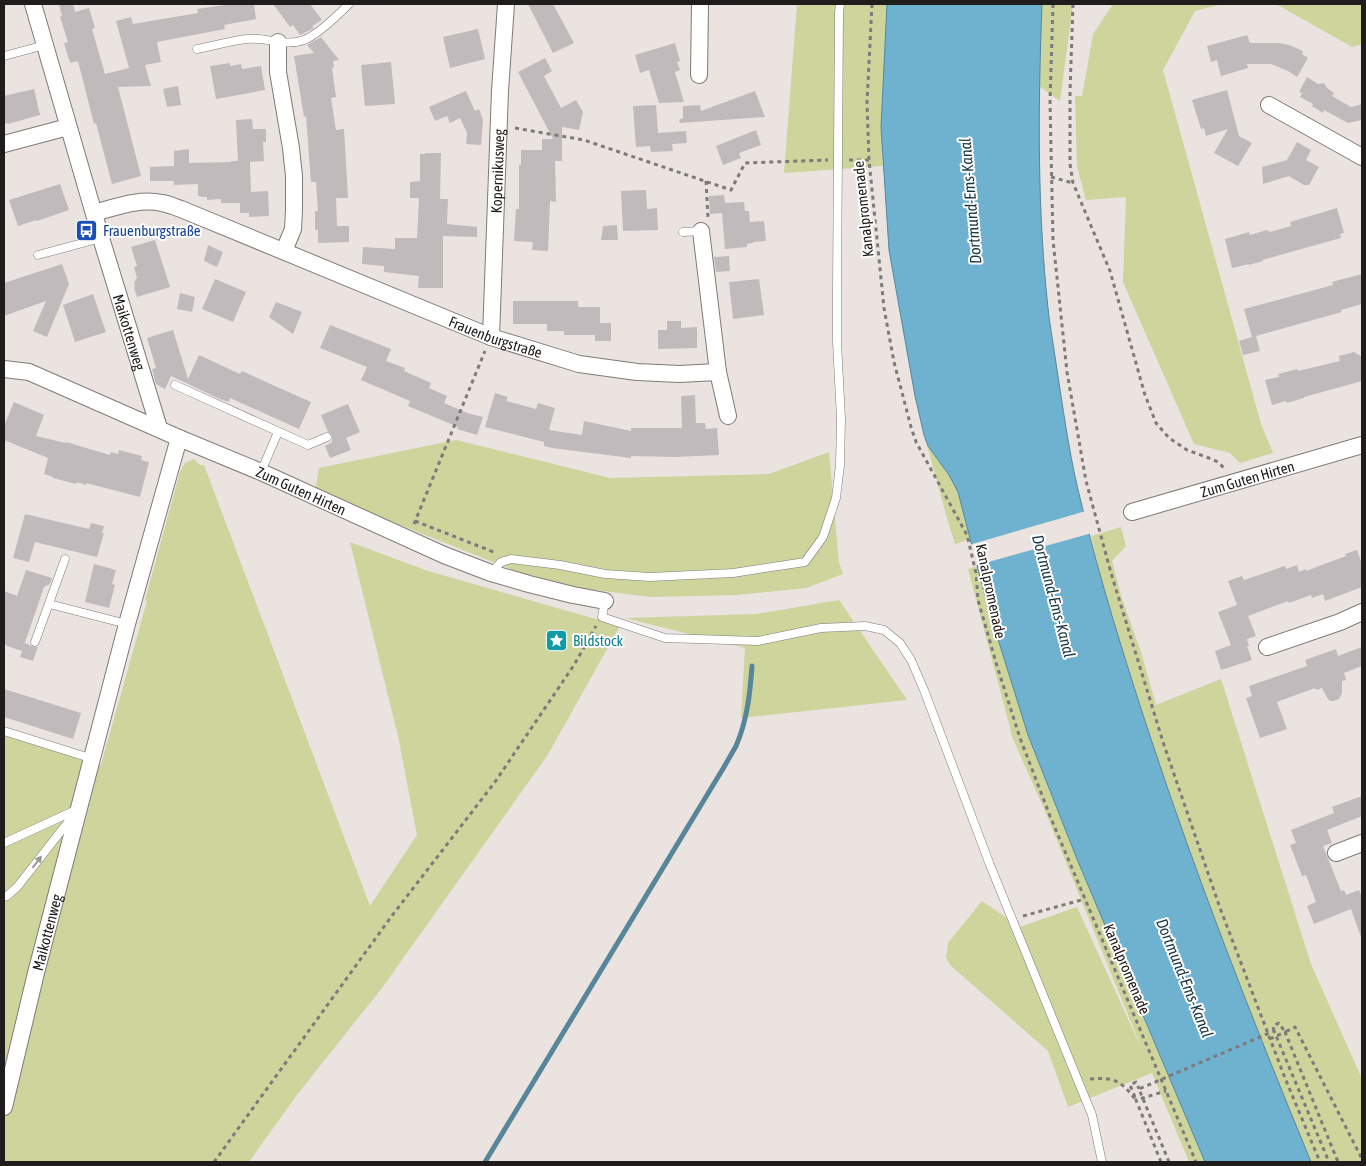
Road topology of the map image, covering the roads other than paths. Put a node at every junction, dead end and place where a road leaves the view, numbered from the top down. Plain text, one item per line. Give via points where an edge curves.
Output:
1 (33, 4) edge
2 (350, 4) edge
3 (506, 4) edge
4 (700, 4) edge
5 (840, 4) edge
6 (278, 42) junction
7 (44, 45) junction
8 (197, 49) dead end
9 (4, 56) edge
10 (699, 75) dead end
11 (1269, 105) dead end
12 (68, 128) junction
13 (4, 144) edge
14 (1362, 157) edge
15 (94, 213) junction
16 (701, 231) joint
17 (683, 232) dead end
18 (101, 238) junction
19 (284, 251) junction
20 (38, 255) dead end
21 (490, 337) junction
22 (4, 369) edge
23 (718, 372) junction
24 (175, 385) dead end
25 (728, 416) dead end
26 (159, 428) junction
27 (278, 432) junction
28 (327, 437) dead end
29 (179, 438) junction
30 (1362, 445) edge
31 (260, 472) junction
32 (1132, 512) dead end
33 (66, 559) dead end
34 (491, 573) junction
35 (605, 600) joint
36 (49, 604) junction
37 (1362, 612) edge
38 (127, 624) junction
39 (35, 642) dead end
40 (1267, 647) dead end
41 (4, 731) edge
42 (93, 759) junction
43 (80, 808) junction
44 (4, 843) edge
45 (1362, 843) edge
46 (1336, 853) dead end
47 (4, 897) edge
48 (4, 1107) edge
49 (1102, 1162) edge

1 - 7 street, Maikottenweg
2 - 6 lane via 311,37 292,43
3 - 21 street, Kopernikusweg
4 - 10 street
5 - 34 lane via 837,342 840,465 836,498 823,536 805,562 733,573 650,577 605,574 511,559 501,562
6 - 8 lane via 246,39
6 - 19 street via 278,72 294,176 293,230
7 - 9 lane
7 - 12 street, Maikottenweg
11 - 14 street
12 - 13 street
12 - 15 street, Maikottenweg
15 - 18 street, Maikottenweg
15 - 19 street, Frauenburgstraße via 143,201 160,203 181,208
16 - 17 lane
16 - 23 street
18 - 20 lane
18 - 26 street, Maikottenweg
19 - 21 street, Frauenburgstraße
21 - 23 street, Frauenburgstraße via 579,364 637,372
22 - 26 street, Zum Guten Hirten via 29,372
23 - 25 street
24 - 27 lane
26 - 29 street, Zum Guten Hirten
27 - 28 lane via 308,445
27 - 31 lane
29 - 31 street, Zum Guten Hirten
29 - 38 street, Maikottenweg
30 - 32 street, Zum Guten Hirten
31 - 34 street, Zum Guten Hirten
33 - 36 lane
34 - 35 street, Zum Guten Hirten via 573,595
35 - 49 lane via 602,617 665,638 758,641 821,628 865,626 884,630 900,643 924,690 990,865 1092,1114
36 - 38 lane
36 - 39 lane
37 - 40 street
38 - 42 street, Maikottenweg
41 - 42 lane
42 - 43 street, Maikottenweg
43 - 44 lane
47 -> 43 lane via 18,886
43 - 48 street, Maikottenweg
45 - 46 street

